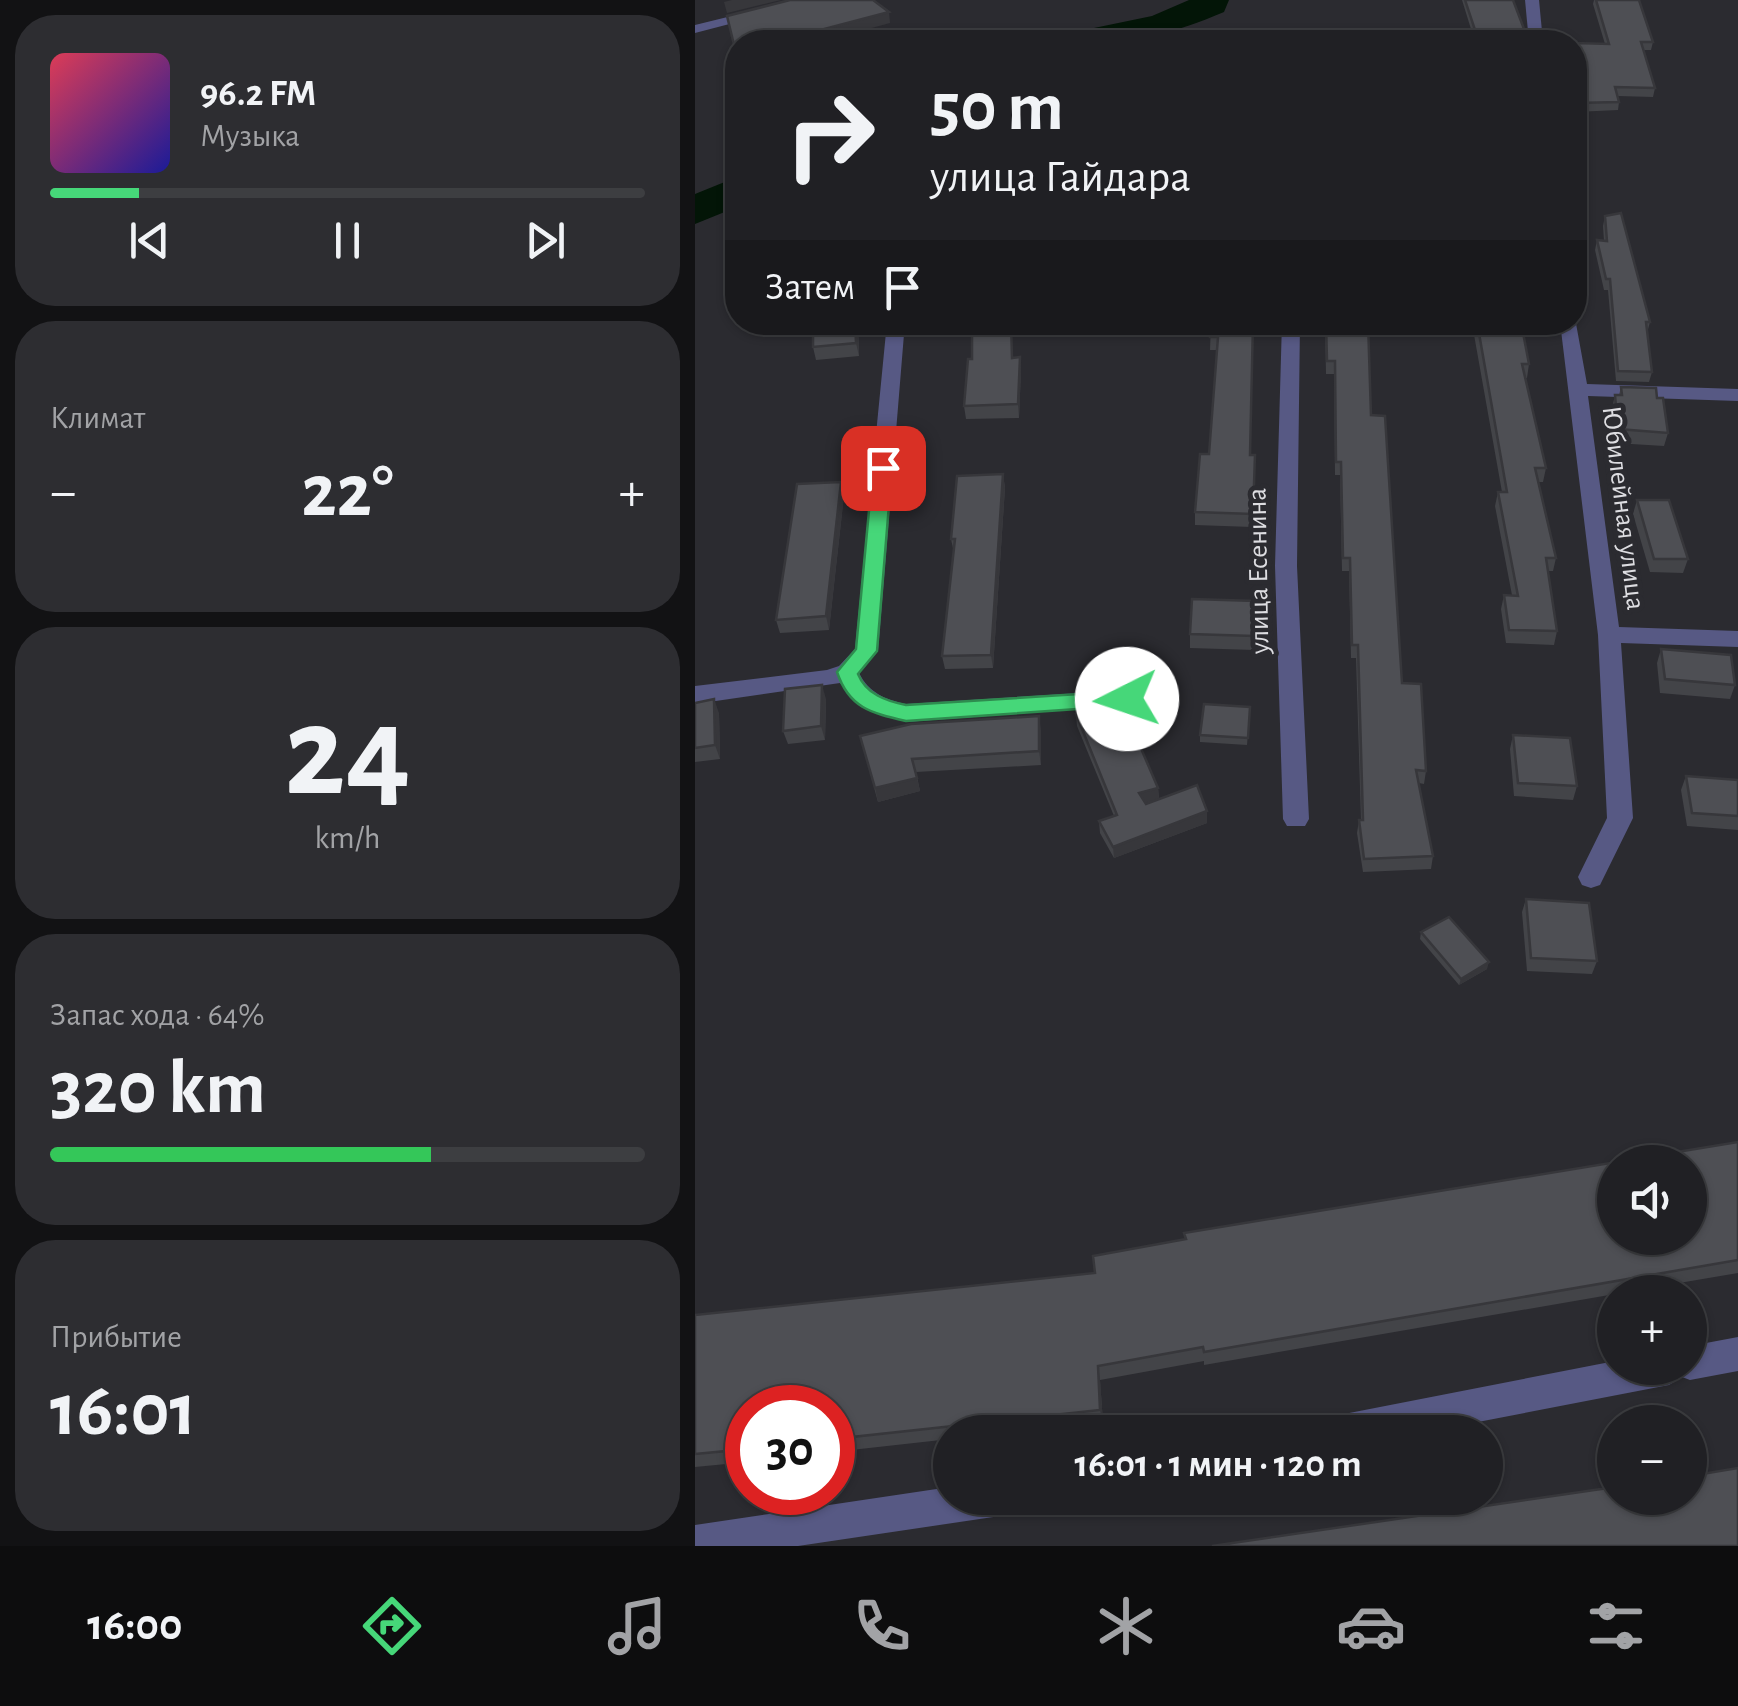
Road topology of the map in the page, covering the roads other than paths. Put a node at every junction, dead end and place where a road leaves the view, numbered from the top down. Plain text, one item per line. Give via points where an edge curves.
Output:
1 (814, 0) edge
2 (1532, 0) edge
3 (695, 29) edge
4 (1536, 30) edge
5 (895, 335) edge
6 (1291, 335) edge
7 (1571, 335) edge
8 (1578, 390) junction
9 (1738, 395) edge
10 (1609, 634) junction
11 (1738, 639) edge
12 (847, 672) junction
13 (695, 695) edge
14 (1127, 699) dead end
15 (1296, 819) dead end
16 (1591, 877) dead end
17 (1738, 1354) edge
18 (1707, 1360) edge
19 (1597, 1382) edge
20 (1427, 1415) edge
21 (933, 1508) edge
22 (695, 1543) edge

1 - 3 street
2 - 4 street
5 - 12 street via 866,651
6 - 15 street, улица Есенина via 1286,566
7 - 8 street, Юбилейная улица
8 - 9 street, Юбилейная улица
8 - 10 street, Юбилейная улица
10 - 11 street, Юбилейная улица
10 - 16 street, Юбилейная улица via 1620,818
12 - 13 street
12 - 14 street via 854,690 881,708 906,713
17 - 18 street
19 - 20 street
21 - 22 street

